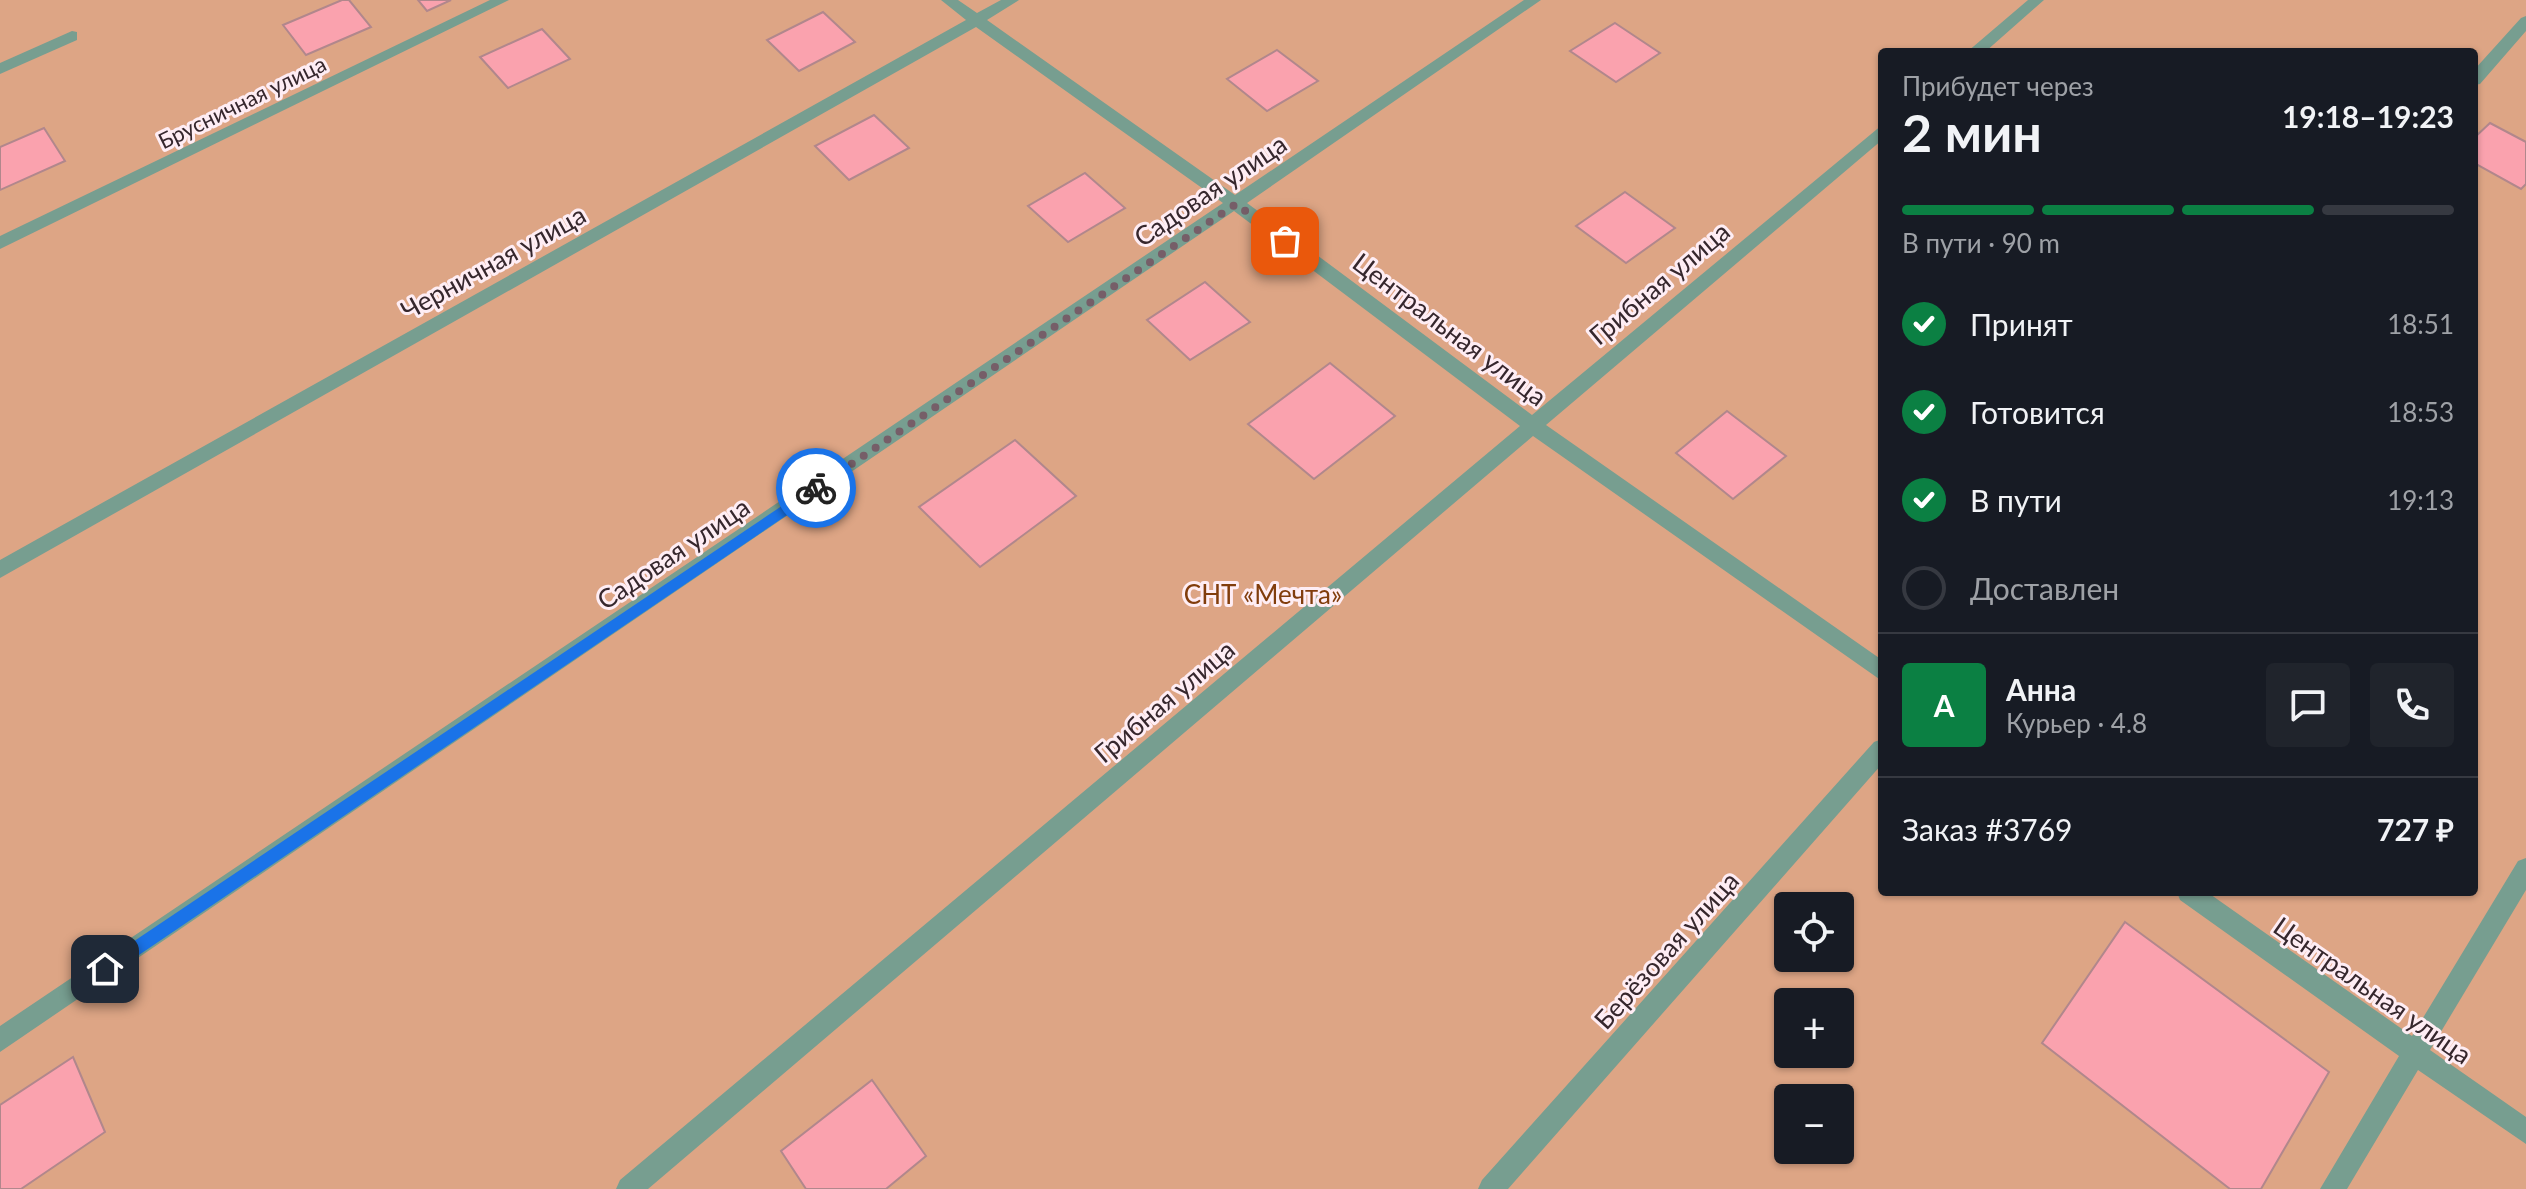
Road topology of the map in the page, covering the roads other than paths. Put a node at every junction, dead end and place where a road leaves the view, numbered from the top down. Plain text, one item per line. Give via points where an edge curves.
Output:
1 (502, 0) edge
2 (948, 0) edge
3 (1012, 0) edge
4 (1534, 0) edge
5 (2037, 0) edge
6 (976, 20) junction
7 (2526, 21) edge
8 (72, 36) dead end
9 (1980, 48) edge
10 (0, 69) edge
11 (2478, 75) edge
12 (1878, 134) edge
13 (1236, 204) junction
14 (0, 243) edge
15 (1533, 426) junction
16 (0, 570) edge
17 (1878, 669) edge
18 (1878, 754) edge
19 (2526, 869) edge
20 (2194, 896) edge
21 (0, 1040) edge
22 (2414, 1054) junction
23 (2526, 1132) edge
24 (629, 1189) edge
25 (1491, 1189) edge
26 (2333, 1189) edge

1 - 14 street, Брусничная улица
2 - 6 street, Центральная улица
3 - 6 street, Черничная улица
4 - 13 street, Садовая улица
5 - 9 street
6 - 13 street, Центральная улица
6 - 16 street, Черничная улица
7 - 11 street
8 - 10 street
12 - 15 street, Грибная улица
13 - 15 street, Центральная улица
13 - 21 street, Садовая улица
15 - 17 street, Центральная улица
15 - 24 street, Грибная улица
18 - 25 street, Берёзовая улица
19 - 22 street
20 - 22 street, Центральная улица
22 - 23 street, Центральная улица
22 - 26 street

